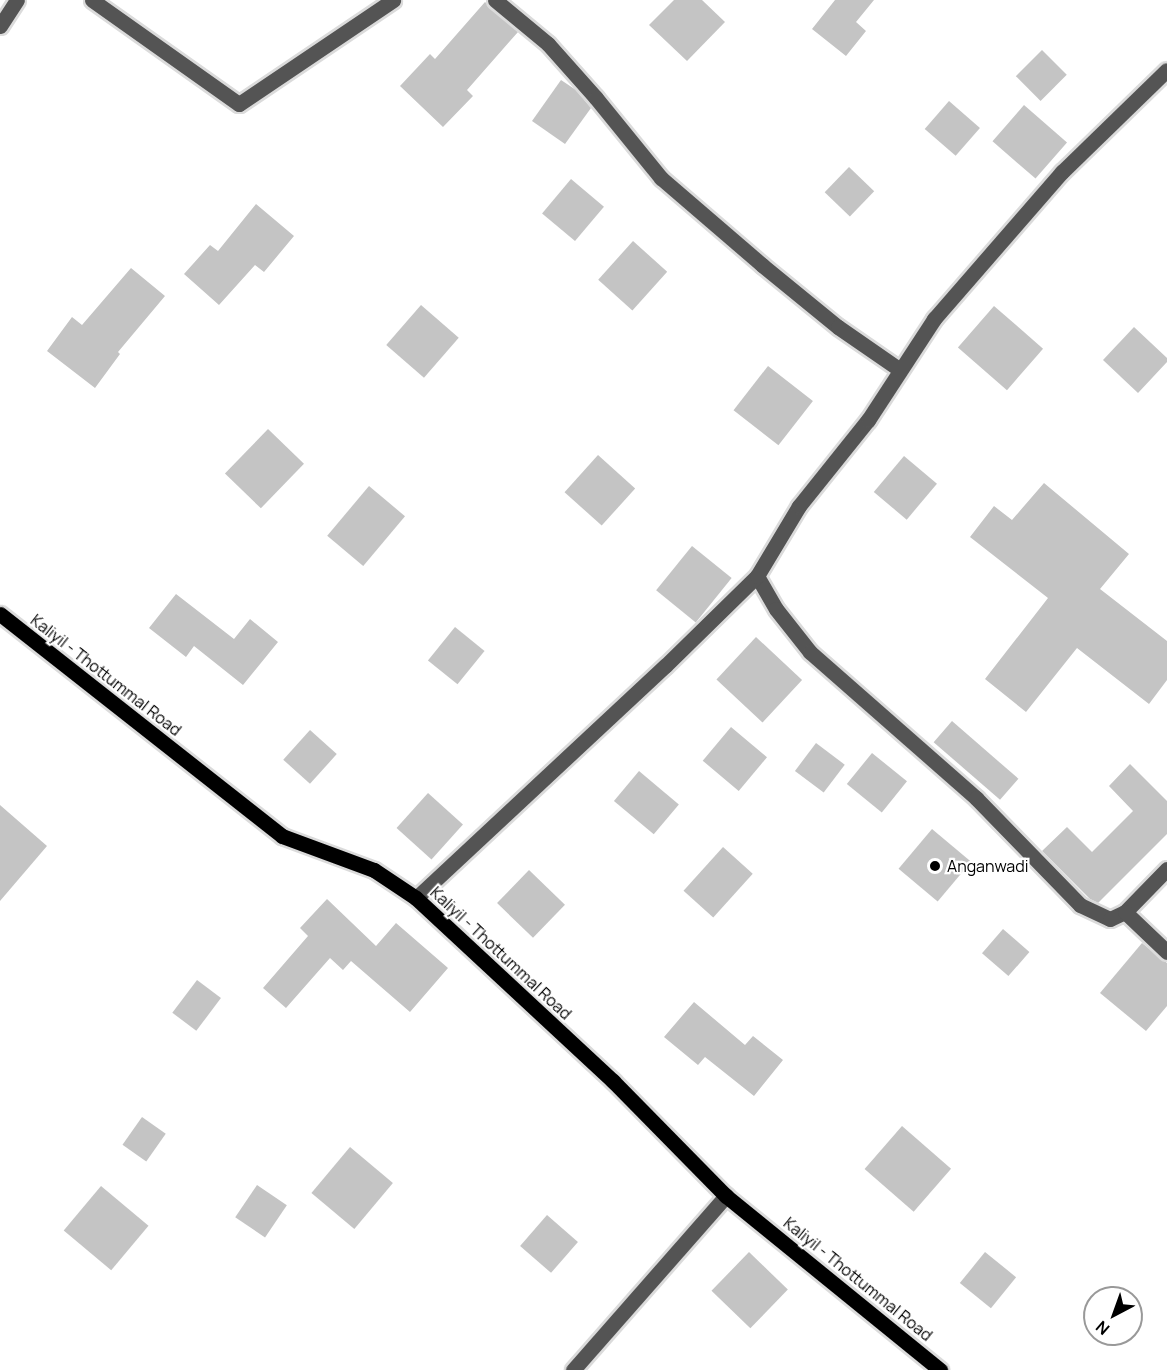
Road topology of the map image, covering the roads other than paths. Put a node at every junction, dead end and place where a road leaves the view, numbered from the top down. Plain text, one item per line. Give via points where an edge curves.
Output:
1 (17, 0) edge
2 (92, 0) edge
3 (393, 0) edge
4 (495, 0) edge
5 (0, 26) edge
6 (1167, 70) edge
7 (900, 369) junction
8 (757, 576) junction
9 (0, 614) edge
10 (1167, 869) edge
11 (416, 898) junction
12 (1125, 912) junction
13 (1167, 952) edge
14 (726, 1196) junction
15 (573, 1370) edge
16 (940, 1370) edge

1 - 5 street
2 - 3 street via 239,104
4 - 7 street via 548,44 661,178 838,327
6 - 7 street via 1062,172 934,319
7 - 8 street via 868,420 799,506
8 - 11 street
8 - 12 street via 776,609 810,652 976,798 1080,905 1110,919
9 - 11 main road, Kaliyil - Thottummal Road via 282,836 374,870
10 - 12 street
11 - 14 main road, Kaliyil - Thottummal Road via 613,1081
12 - 13 street
14 - 15 street
14 - 16 main road, Kaliyil - Thottummal Road

